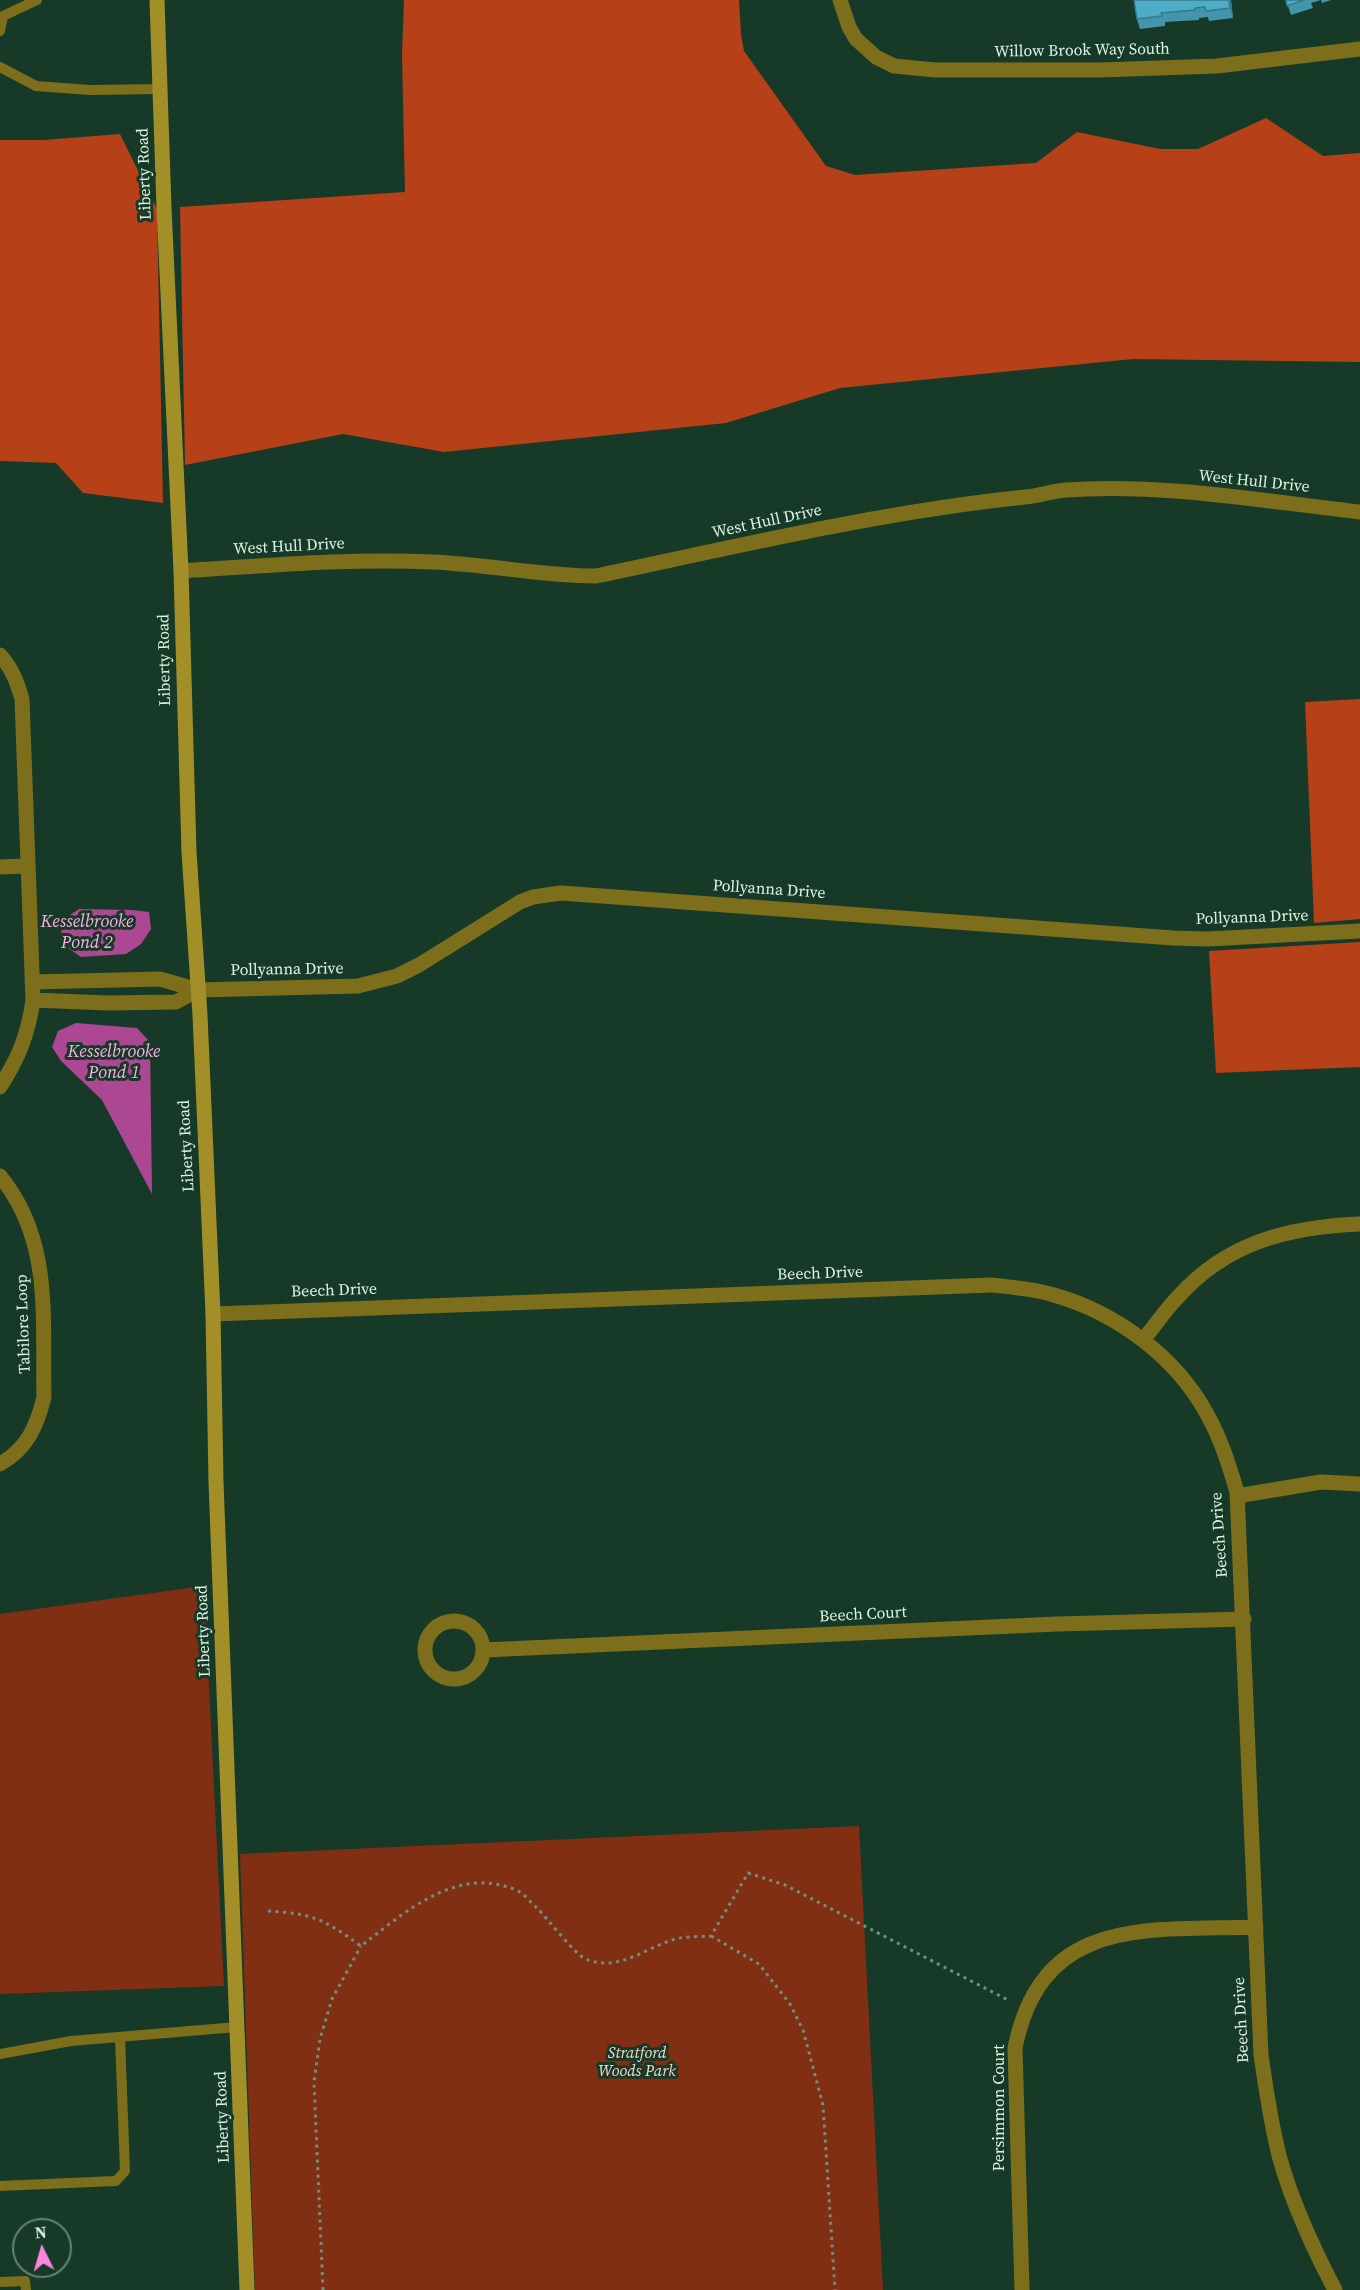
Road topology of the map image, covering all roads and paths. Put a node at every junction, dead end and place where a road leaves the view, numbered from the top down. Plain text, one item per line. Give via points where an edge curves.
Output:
1 (37, 0) edge
2 (157, 0) edge
3 (840, 0) edge
4 (0, 31) edge
5 (1360, 49) edge
6 (0, 67) edge
7 (160, 89) junction
8 (1360, 512) edge
9 (181, 571) junction
10 (0, 655) edge
11 (27, 866) junction
12 (0, 867) edge
13 (1360, 931) edge
14 (32, 982) junction
15 (198, 990) junction
16 (33, 1000) junction
17 (0, 1087) edge
18 (0, 1176) edge
19 (1360, 1224) edge
20 (213, 1314) junction
21 (1143, 1340) junction
22 (0, 1464) edge
23 (1360, 1484) edge
24 (1238, 1496) junction
25 (1244, 1619) junction
26 (484, 1650) dead end
27 (268, 1911) dead end
28 (1256, 1927) junction
29 (711, 1936) junction
30 (361, 1946) junction
31 (1008, 2000) dead end
32 (237, 2028) junction
33 (120, 2038) junction
34 (0, 2054) edge
35 (0, 2186) edge
36 (0, 2282) edge
37 (26, 2290) edge
38 (247, 2290) edge
39 (323, 2290) edge
40 (834, 2290) edge
41 (1022, 2290) edge
42 (1335, 2290) edge

1 - 4 lane via 3,16
2 - 7 street, Liberty Road
3 - 5 street, Willow Brook Way South via 849,27 867,51 894,66 935,70 1217,66
6 - 7 lane via 36,86
7 - 9 street, Liberty Road
8 - 9 street, West Hull Drive via 1167,490 1063,490 896,513 596,576 432,561
9 - 15 street, Liberty Road via 189,852
10 - 11 street via 16,680 22,699
11 - 12 street
11 - 14 street
13 - 15 street, Pollyanna Drive via 1173,938 561,894 520,902 419,965 373,983
14 - 15 street via 160,979
14 - 16 street
15 - 16 street via 176,1002
15 - 20 street, Liberty Road
16 - 17 street via 28,1033
18 - 22 street, Tabilore Loop via 26,1216 41,1270 44,1397 40,1415 24,1446
19 - 21 street via 1315,1226 1282,1233 1234,1253 1199,1276
20 - 21 street, Beech Drive via 991,1285 1055,1295 1087,1307
20 - 32 street, Liberty Road
21 - 24 street, Beech Drive via 1188,1385 1207,1413
23 - 24 street via 1322,1482
24 - 25 street, Beech Drive
25 - 26 street, Beech Court
25 - 28 street, Beech Drive
27 - 30 path via 302,1913 327,1922
28 - 41 street, Persimmon Court via 1127,1932 1080,1948 1042,1982 1020,2025 1016,2048
28 - 42 street, Beech Drive via 1261,2055 1269,2110 1293,2199
29 - 30 path via 675,1939 610,1964 582,1958 518,1891 491,1883 467,1883 409,1909
29 - 31 path via 748,1873 785,1885
29 - 40 path via 759,1964 790,2004 803,2030 823,2105
30 - 39 path via 332,1999 320,2039 314,2082
32 - 33 lane
32 - 38 street, Liberty Road
33 - 34 lane via 71,2041
33 - 35 lane via 125,2171 116,2181
36 - 37 lane via 25,2281

